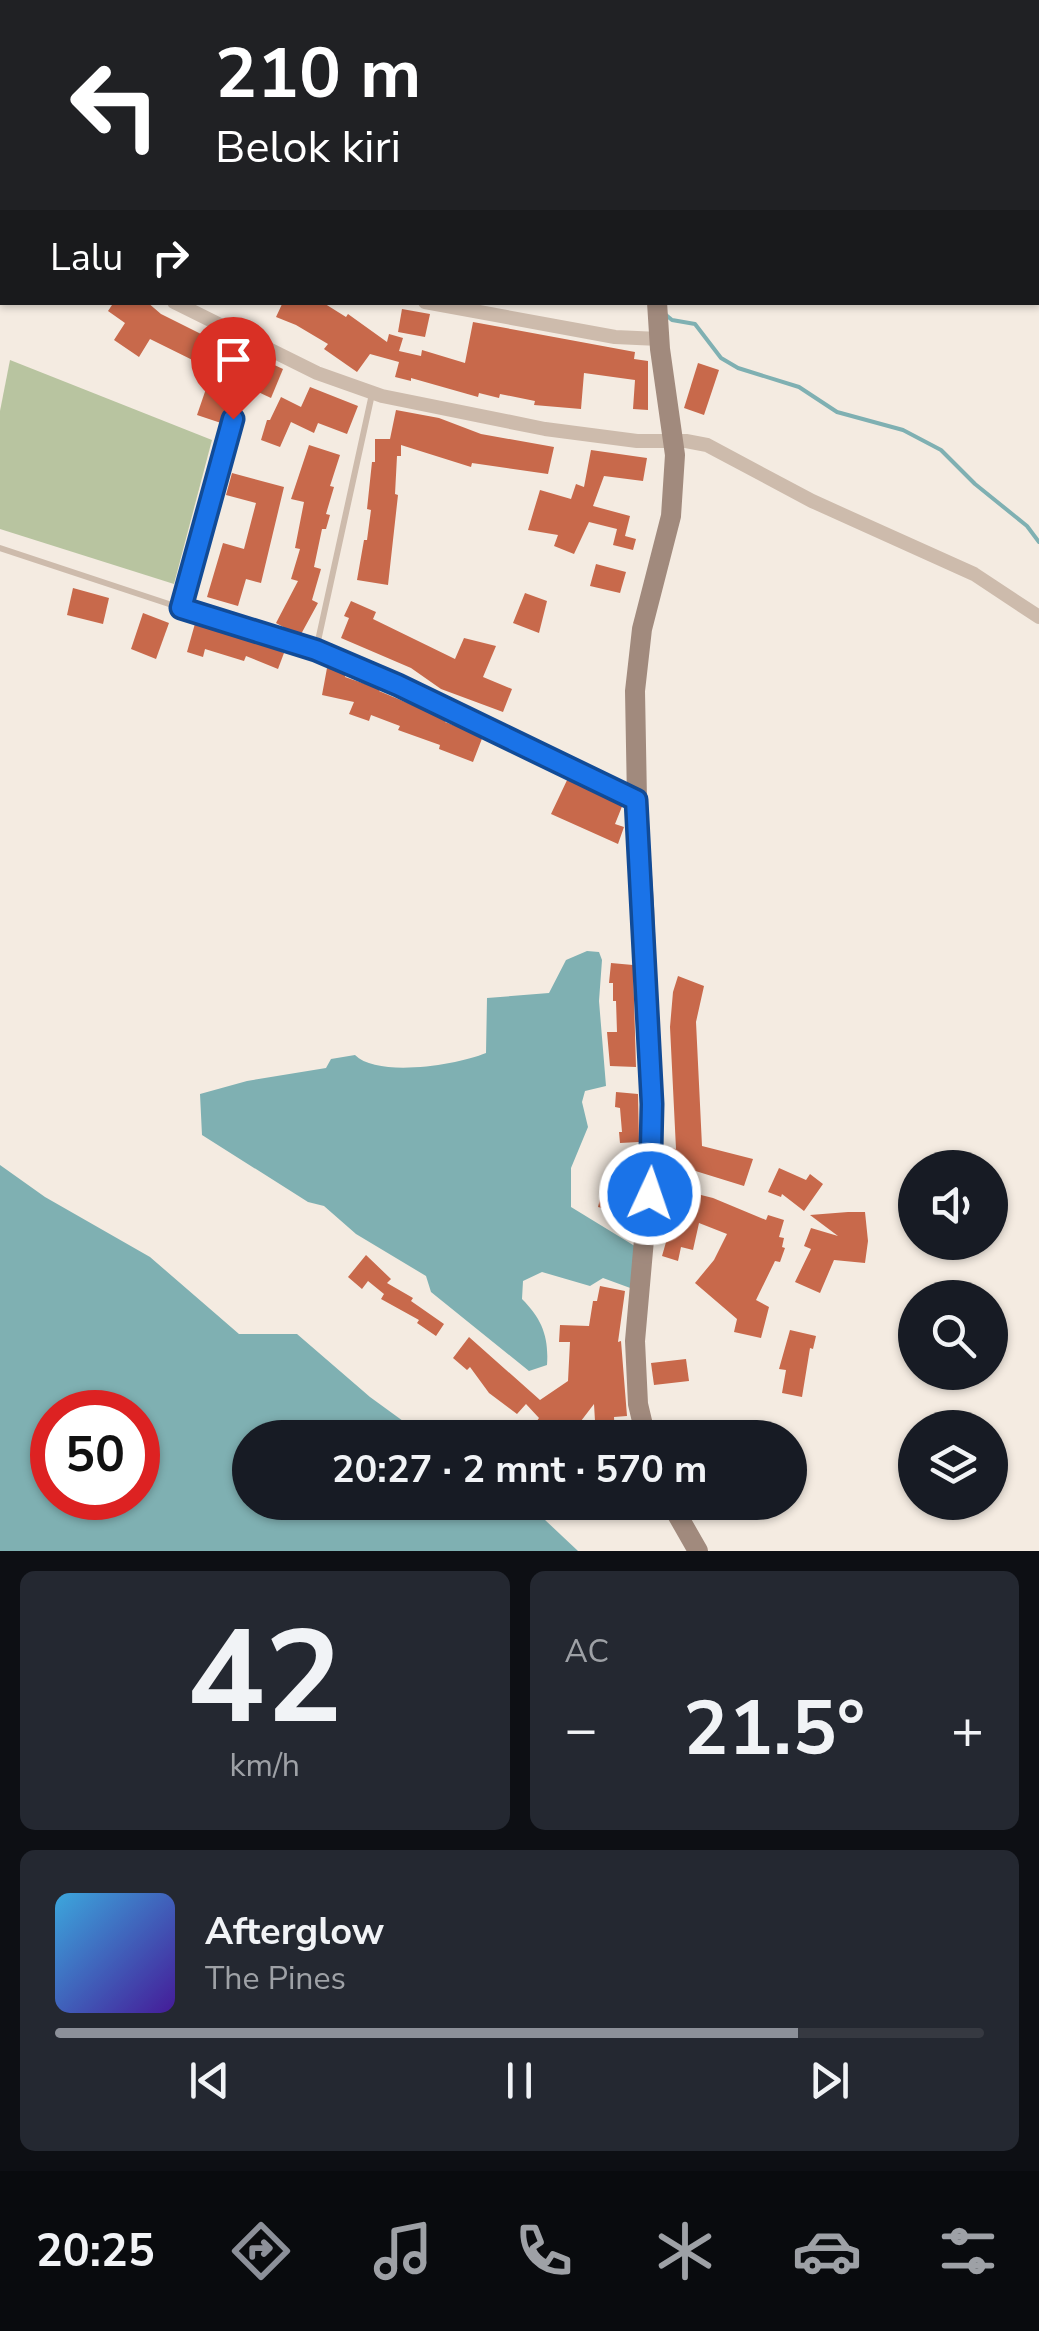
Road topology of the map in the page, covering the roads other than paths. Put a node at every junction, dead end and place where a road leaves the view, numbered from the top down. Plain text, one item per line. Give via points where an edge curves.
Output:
1 (180, 305) edge
2 (441, 305) edge
3 (657, 305) edge
4 (659, 336) junction
5 (255, 344) junction
6 (372, 393) junction
7 (674, 442) junction
8 (0, 548) edge
9 (181, 608) junction
10 (1039, 617) edge
11 (316, 650) junction
12 (636, 800) junction
13 (642, 1420) edge
14 (680, 1520) edge
15 (698, 1551) edge

1 - 5 street
2 - 4 street via 616,337
3 - 4 main road
4 - 7 main road
5 - 6 street
5 - 9 lane
6 - 7 street via 545,429
6 - 11 lane
7 - 10 street via 720,451 812,502 974,574
7 - 12 main road via 671,516 637,666
8 - 9 lane
9 - 11 lane
11 - 12 lane
12 - 13 main road via 653,1138 635,1341
14 - 15 main road

